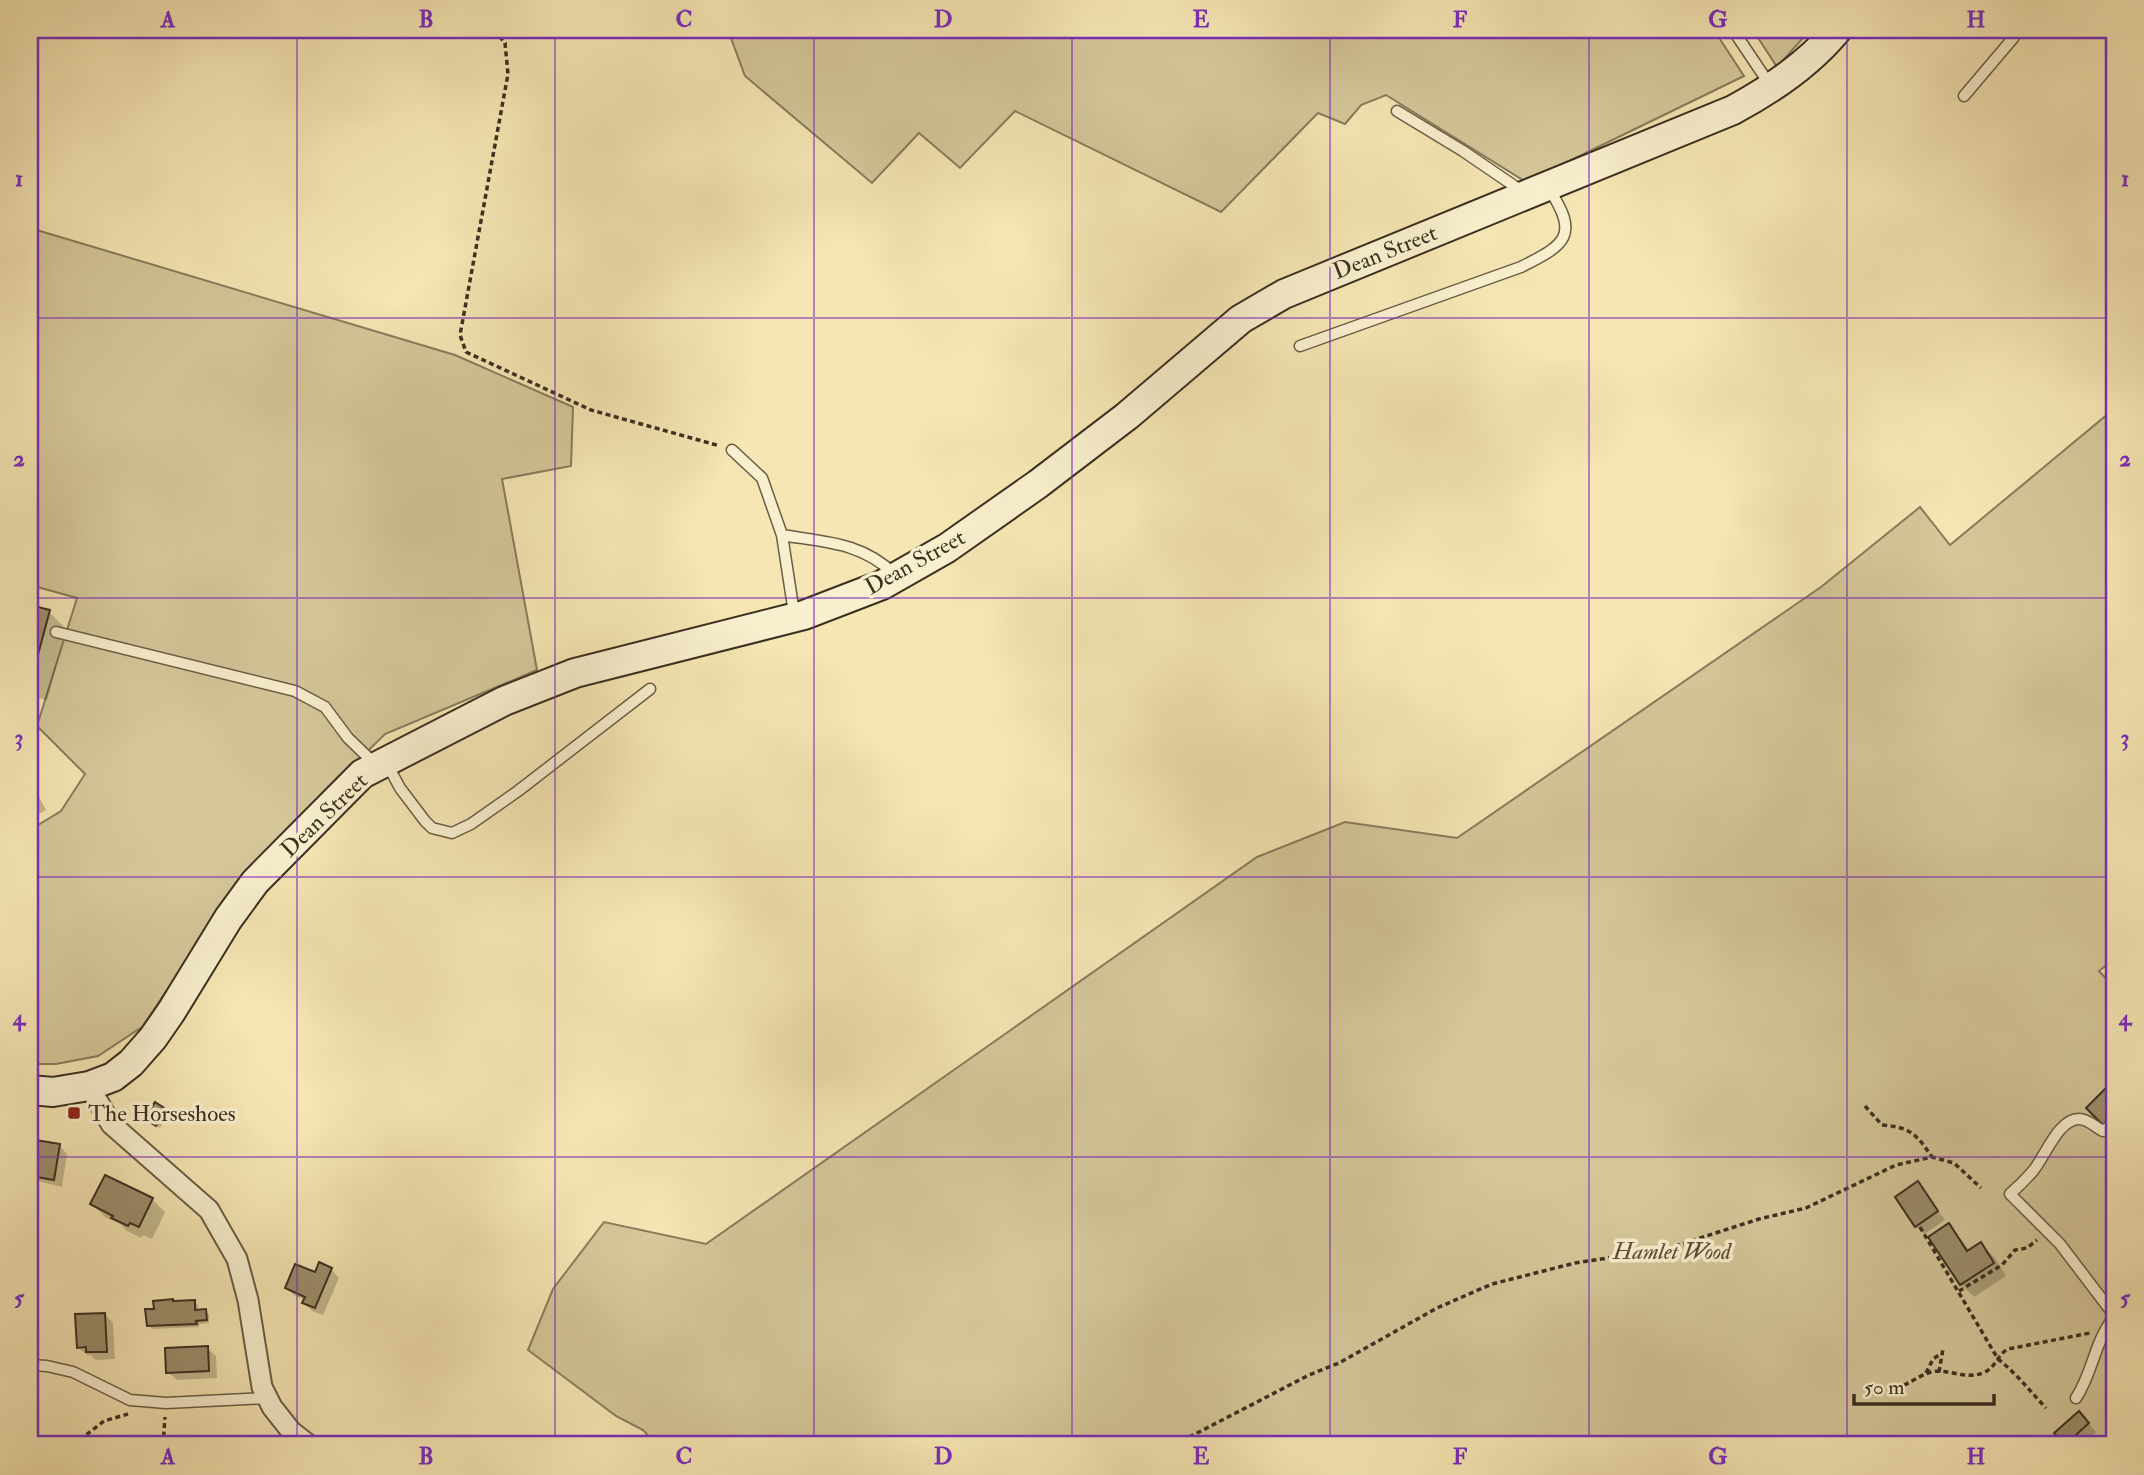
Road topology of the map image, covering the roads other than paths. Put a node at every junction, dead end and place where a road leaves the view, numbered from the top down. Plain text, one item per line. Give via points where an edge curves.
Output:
1 (1733, 30) edge
2 (1837, 30) edge
3 (2013, 30) edge
4 (1772, 89) junction
5 (1964, 96) dead end
6 (1397, 111) dead end
7 (1537, 190) junction
8 (1300, 346) dead end
9 (732, 450) road end
10 (782, 535) junction
11 (897, 577) junction
12 (795, 617) junction
13 (56, 632) dead end
14 (650, 689) dead end
15 (382, 764) junction
16 (89, 1086) junction
17 (30, 1090) edge
18 (2114, 1123) edge
19 (2114, 1316) edge
20 (30, 1365) edge
21 (268, 1398) junction
22 (2076, 1398) dead end
23 (309, 1445) edge

1 - 4 lane
2 - 4 street, Dean Street
3 - 5 lane via 2014,37
4 - 7 street, Dean Street via 1733,110
6 - 7 lane
7 - 8 lane via 1561,207 1566,221 1562,242 1552,251 1521,267
7 - 11 street, Dean Street via 1284,293 1241,319 1128,416 1038,484
9 - 10 lane via 762,478
10 - 11 lane via 854,547
10 - 12 lane
11 - 12 street, Dean Street
12 - 15 street, Dean Street via 575,673 504,701
13 - 15 lane via 295,691 325,707 348,738
14 - 15 lane via 518,791 452,833 432,828
15 - 16 street, Dean Street via 362,774 255,882 159,1030 131,1063 113,1077
16 - 17 street, Dean Street via 53,1092
16 - 21 street via 111,1124 209,1210 228,1241 248,1300 262,1387
18 - 19 lane via 2104,1131 2079,1119 2068,1122 2010,1194 2070,1256
19 - 22 lane
20 - 21 lane via 73,1372 130,1400 166,1404
21 - 23 street via 291,1431

